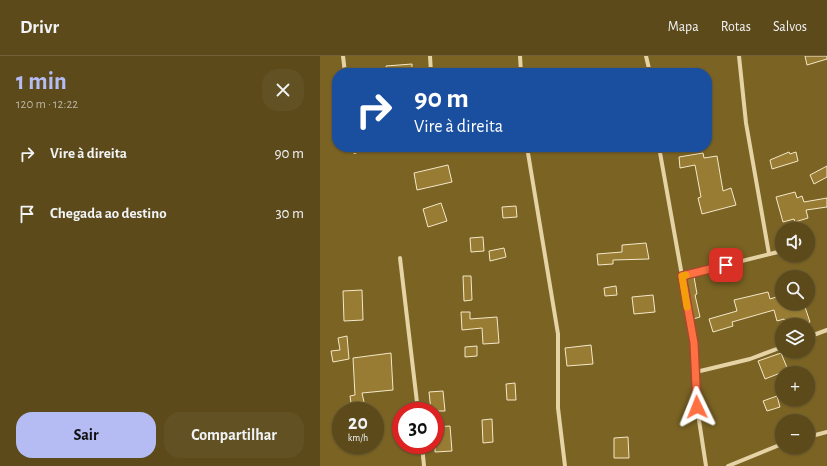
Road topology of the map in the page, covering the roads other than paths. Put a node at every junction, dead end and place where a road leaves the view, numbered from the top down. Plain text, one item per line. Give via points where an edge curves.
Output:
1 (343, 56) edge
2 (430, 56) edge
3 (520, 56) edge
4 (646, 56) edge
5 (739, 56) edge
6 (344, 68) edge
7 (431, 68) edge
8 (521, 68) edge
9 (649, 68) edge
10 (528, 152) edge
11 (660, 152) edge
12 (775, 253) edge
13 (770, 254) junction
14 (400, 258) dead end
15 (682, 276) junction
16 (827, 330) edge
17 (815, 334) edge
18 (775, 350) edge
19 (696, 372) junction
20 (417, 402) edge
21 (827, 432) edge
22 (815, 435) edge
23 (775, 447) edge
24 (423, 454) edge
25 (424, 466) edge
26 (565, 466) edge
27 (706, 466) edge
28 (728, 466) edge

1 - 6 street
2 - 7 street
3 - 8 street
4 - 9 street
5 - 13 street via 746,123
10 - 26 street via 558,334 558,408
11 - 15 street
12 - 13 street
13 - 15 street
14 - 20 street
15 - 19 street via 694,343
16 - 17 street
18 - 19 street via 750,359
19 - 27 street via 697,407
21 - 22 street
23 - 28 street
24 - 25 street

